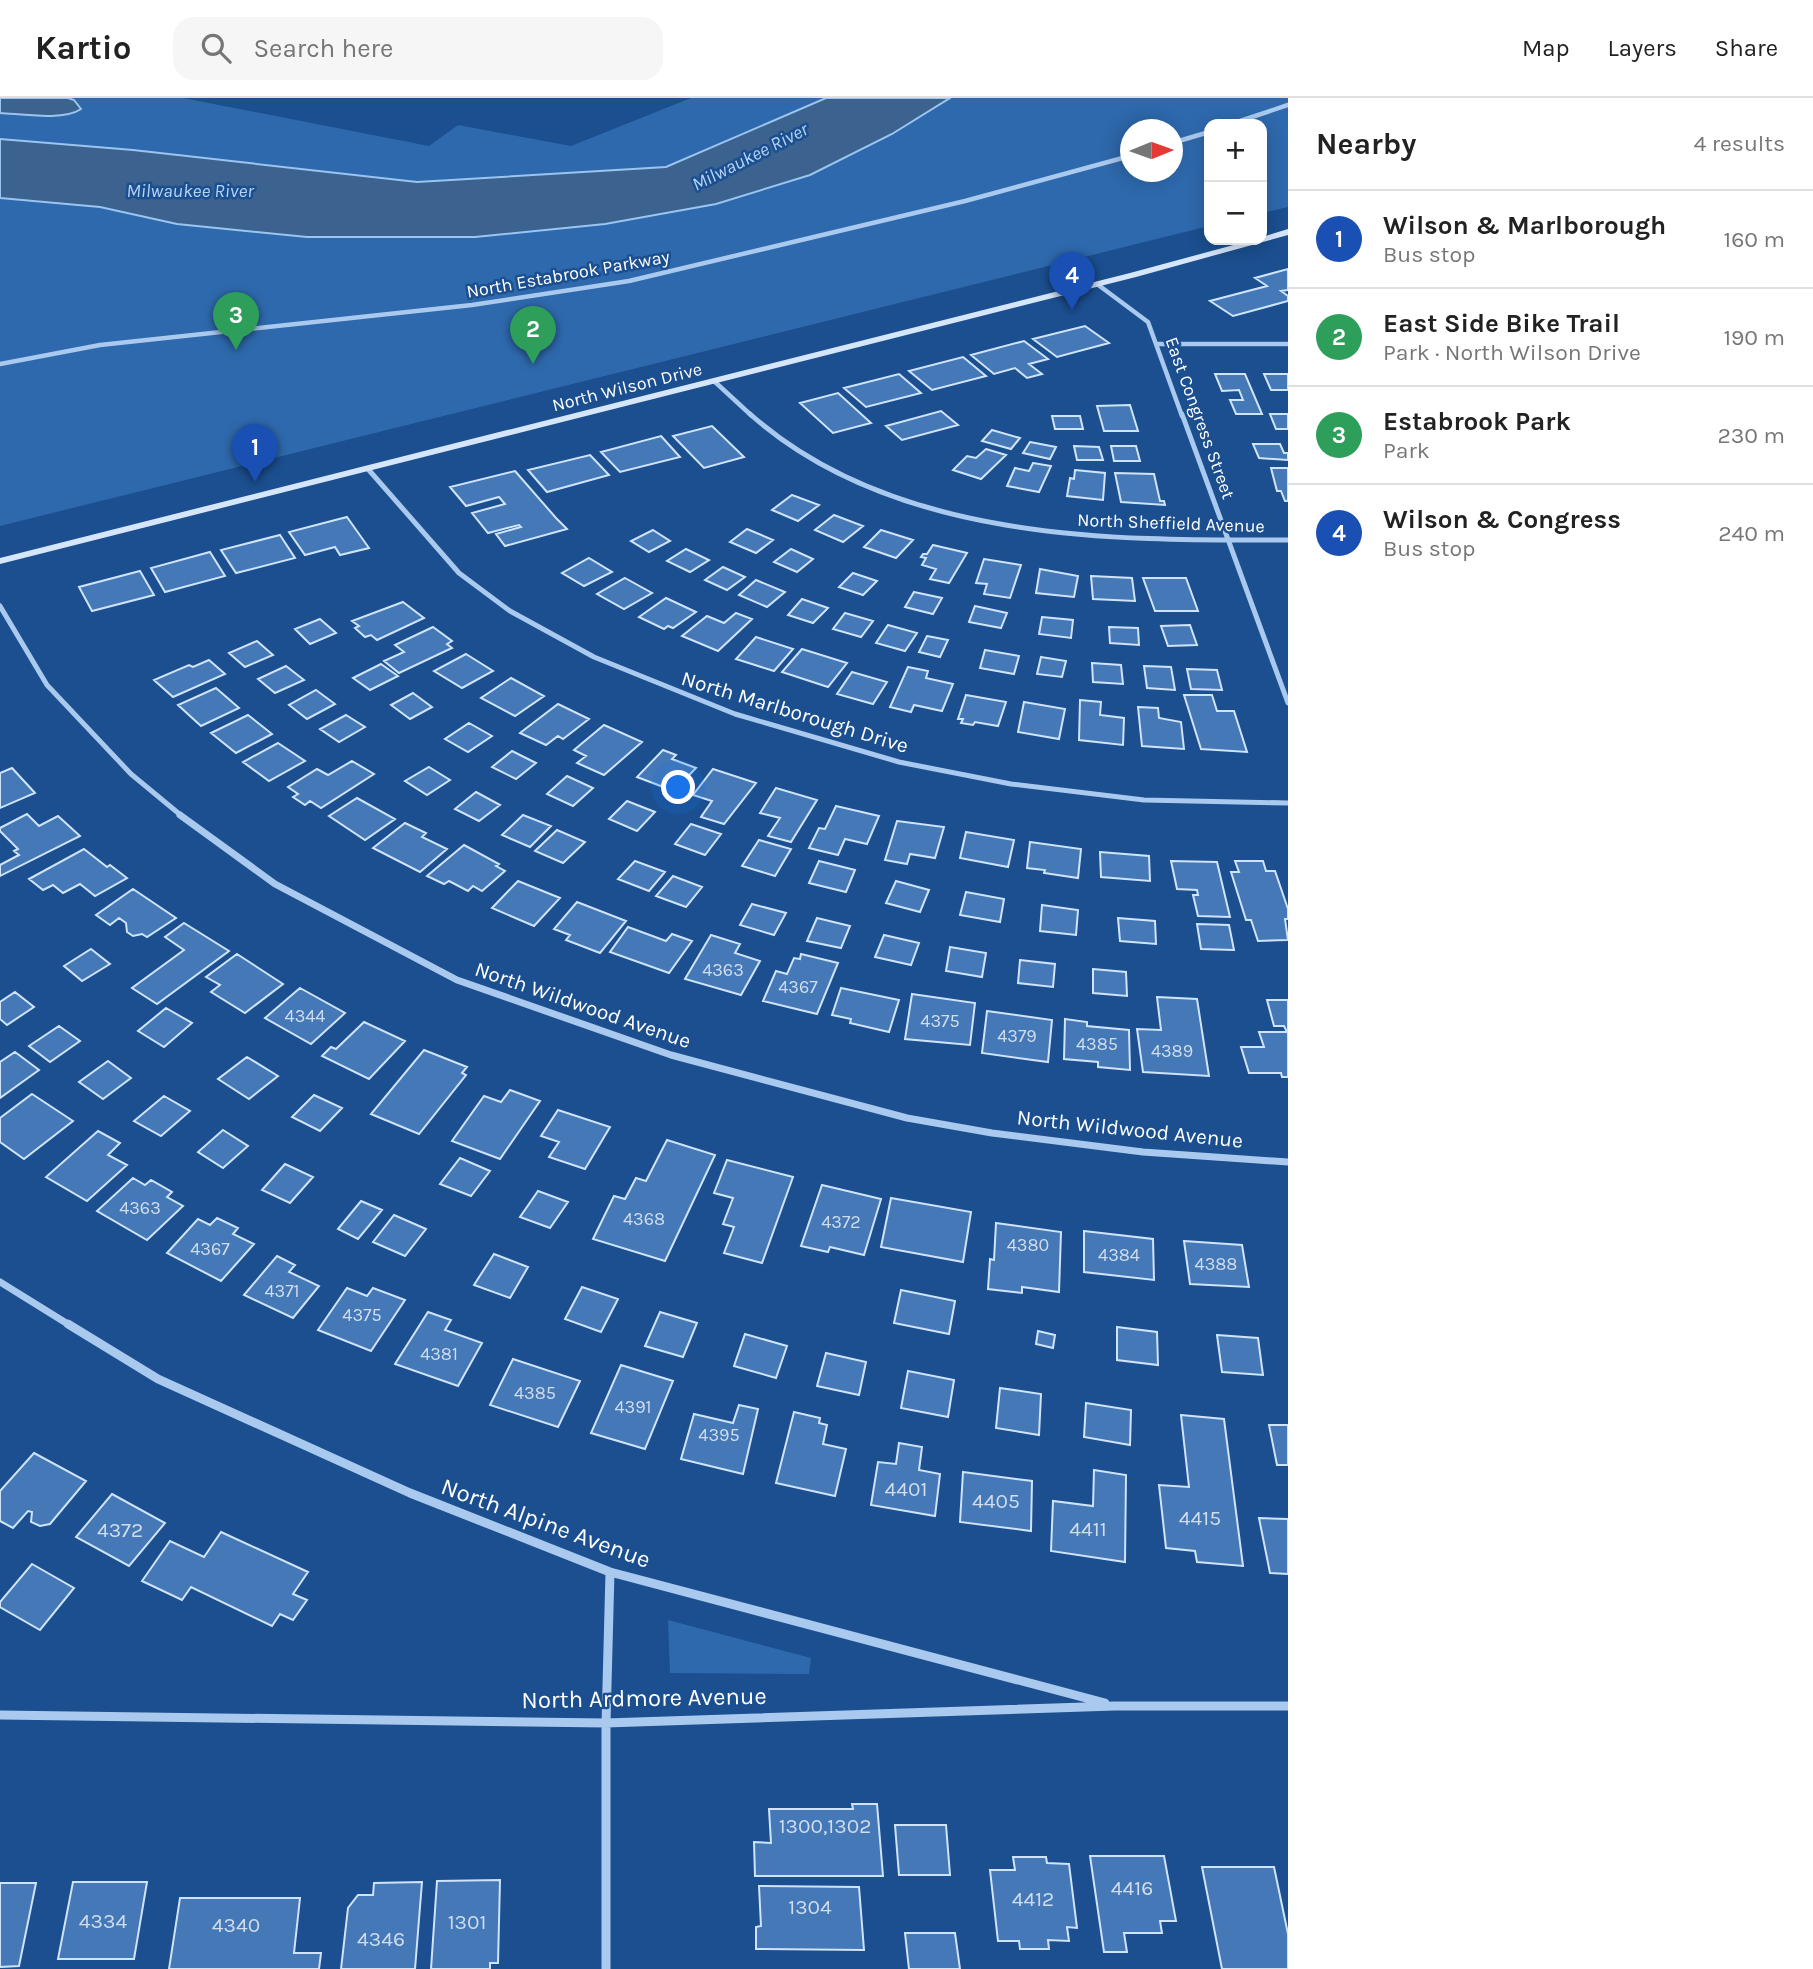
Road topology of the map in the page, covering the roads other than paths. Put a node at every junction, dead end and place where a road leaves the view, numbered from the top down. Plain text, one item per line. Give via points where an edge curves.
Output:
1 (1288, 106) edge
2 (1247, 119) edge
3 (1204, 134) edge
4 (1183, 140) edge
5 (1120, 159) edge
6 (1288, 232) edge
7 (1267, 238) edge
8 (1242, 245) edge
9 (1097, 284) junction
10 (1158, 344) junction
11 (1288, 344) edge
12 (0, 363) edge
13 (714, 381) junction
14 (368, 469) junction
15 (1230, 540) junction
16 (1288, 540) edge
17 (0, 561) edge
18 (0, 607) edge
19 (1288, 702) edge
20 (1288, 803) edge
21 (1288, 1161) edge
22 (0, 1283) edge
23 (610, 1572) junction
24 (1115, 1706) junction
25 (1288, 1706) edge
26 (0, 1715) edge
27 (606, 1723) junction
28 (606, 1969) edge

1 - 2 street
3 - 4 street
5 - 12 street, North Estabrook Parkway via 965,201 628,281 472,305 100,345
6 - 7 street, North Wilson Drive
8 - 9 street, North Wilson Drive
9 - 10 street, East Congress Street via 1148,322
9 - 13 street, North Wilson Drive
10 - 11 street
10 - 15 street, East Congress Street
13 - 14 street, North Wilson Drive
13 - 15 street, North Sheffield Avenue via 774,435 885,492 964,516 1044,531 1124,539
14 - 17 street, North Wilson Drive
14 - 20 street, North Marlborough Drive via 457,571 489,595 559,641 722,710 923,768 1042,788 1173,801
15 - 16 street, North Sheffield Avenue
15 - 19 street, East Congress Street
18 - 21 street, North Wildwood Avenue via 47,685 131,774 199,831 275,884 457,980 671,1055 907,1118 1129,1150
22 - 23 street, North Alpine Avenue via 158,1379 410,1493
23 - 24 street, North Alpine Avenue
23 - 27 street
24 - 25 street, North Ardmore Avenue
24 - 27 street, North Ardmore Avenue
26 - 27 street, North Ardmore Avenue
27 - 28 street

